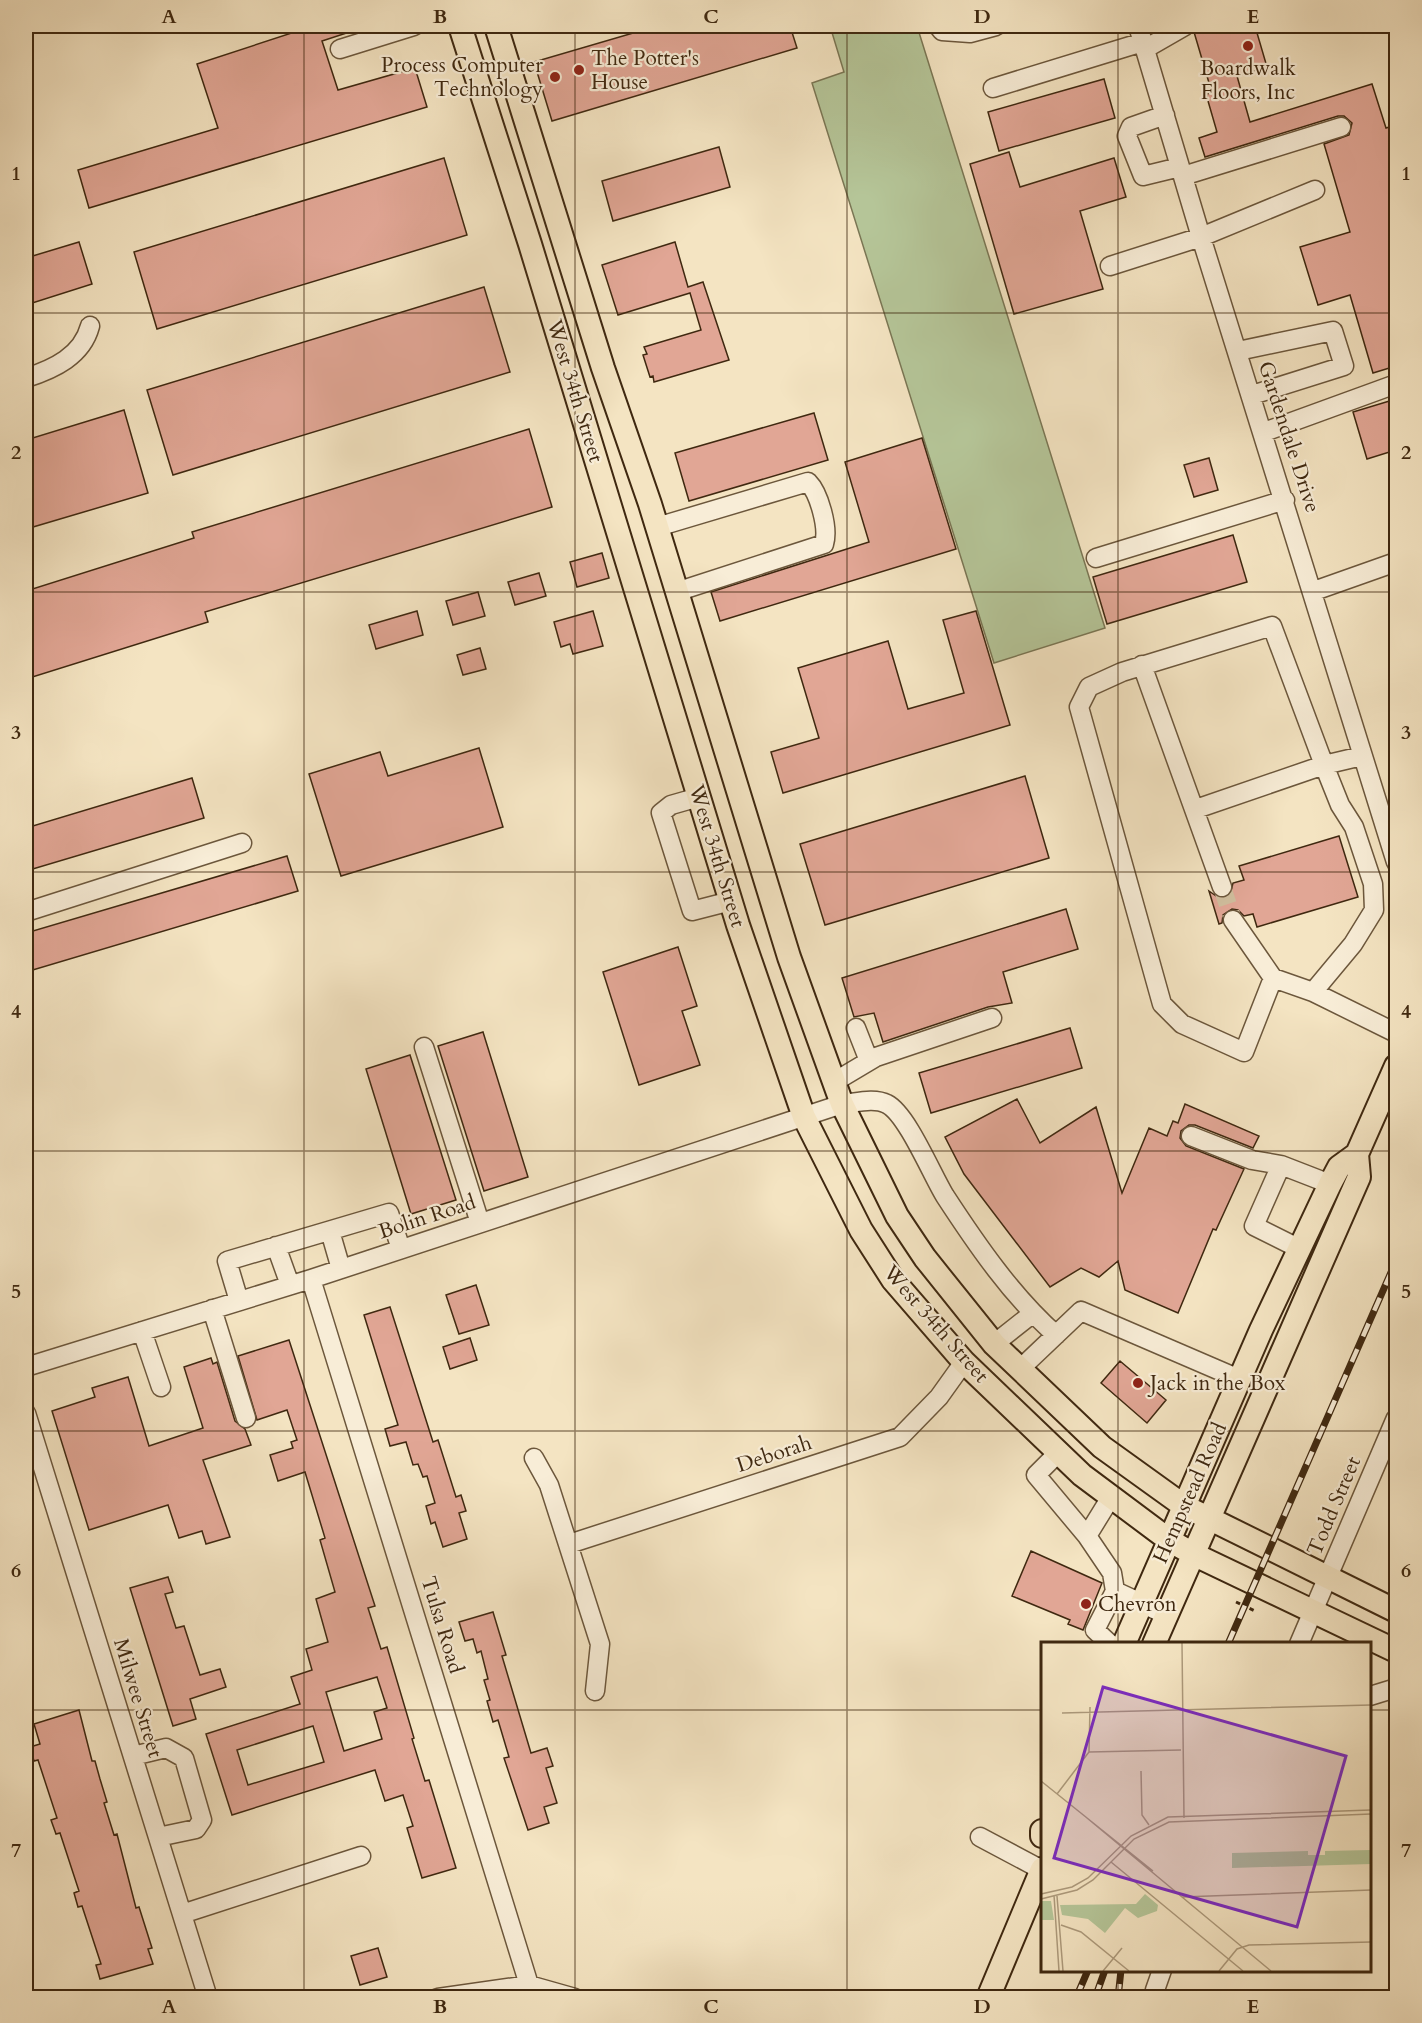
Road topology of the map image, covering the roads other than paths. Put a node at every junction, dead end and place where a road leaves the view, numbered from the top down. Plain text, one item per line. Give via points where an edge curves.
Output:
1 (414, 26) edge
2 (460, 26) edge
3 (496, 26) edge
4 (939, 26) edge
5 (996, 26) edge
6 (1185, 26) edge
7 (1142, 39) edge
8 (340, 49) dead end
9 (993, 88) dead end
10 (1165, 115) junction
11 (1341, 127) dead end
12 (1182, 171) junction
13 (1315, 190) dead end
14 (1201, 237) junction
15 (1110, 266) dead end
16 (90, 326) dead end
17 (592, 330) junction
18 (560, 341) junction
19 (1238, 351) junction
20 (26, 378) edge
21 (1396, 384) edge
22 (1252, 395) junction
23 (1264, 432) junction
24 (1285, 500) junction
25 (657, 527) junction
26 (1096, 558) dead end
27 (1396, 561) edge
28 (1314, 591) junction
29 (676, 592) junction
30 (1142, 665) junction
31 (1362, 756) junction
32 (1324, 765) junction
33 (702, 806) junction
34 (742, 806) junction
35 (1196, 810) junction
36 (242, 843) dead end
37 (1396, 862) edge
38 (1222, 887) tunnel mouth
39 (730, 902) junction
40 (26, 912) edge
41 (1233, 920) tunnel mouth
42 (1274, 978) junction
43 (1313, 992) junction
44 (992, 1018) dead end
45 (856, 1028) dead end
46 (1396, 1033) edge
47 (424, 1047) dead end
48 (869, 1061) junction
49 (1396, 1066) edge
50 (834, 1082) junction
51 (842, 1104) junction
52 (804, 1117) junction
53 (1191, 1136) dead end
54 (1357, 1154) junction
55 (1281, 1165) junction
56 (1330, 1184) junction
57 (480, 1223) junction
58 (330, 1231) junction
59 (276, 1246) junction
60 (401, 1249) junction
61 (1300, 1249) junction
62 (340, 1269) junction
63 (311, 1279) junction
64 (290, 1286) junction
65 (239, 1301) junction
66 (212, 1309) junction
67 (1032, 1314) junction
68 (142, 1331) junction
69 (1056, 1335) junction
70 (994, 1344) junction
71 (964, 1362) junction
72 (26, 1367) edge
73 (1020, 1369) junction
74 (1239, 1379) junction
75 (161, 1387) dead end
76 (26, 1413) edge
77 (246, 1418) dead end
78 (1396, 1418) edge
79 (1058, 1453) junction
80 (534, 1458) dead end
81 (1111, 1497) junction
82 (1184, 1506) junction
83 (1209, 1518) junction
84 (1087, 1536) junction
85 (1169, 1540) junction
86 (569, 1544) junction
87 (1193, 1554) junction
88 (1327, 1577) junction
89 (1115, 1591) junction
90 (1142, 1603) junction
91 (1396, 1611) edge
92 (1312, 1612) junction
93 (1167, 1615) junction
94 (1108, 1642) edge
95 (1125, 1642) edge
96 (1155, 1642) edge
97 (1300, 1642) edge
98 (1396, 1651) edge
99 (1396, 1688) edge
100 (595, 1691) dead end
101 (1371, 1696) edge
102 (133, 1756) junction
103 (158, 1837) junction
104 (980, 1837) dead end
105 (361, 1856) dead end
106 (1041, 1868) edge
107 (1041, 1871) edge
108 (182, 1914) junction
109 (1162, 1972) edge
110 (529, 1985) junction
111 (1155, 1990) dead end
112 (208, 1998) edge
113 (438, 1998) edge
114 (575, 1998) edge
115 (988, 1998) edge

1 - 8 street
2 - 18 main road, West 34th Street
3 - 17 main road, West 34th Street
4 - 5 street via 942,31 970,33
6 - 7 street
7 - 9 street
7 - 10 street, Gardendale Drive
10 - 12 street, Gardendale Drive
10 - 12 street via 1131,127 1127,136 1143,176
11 - 12 street
12 - 14 street, Gardendale Drive
13 - 14 street
14 - 15 street
14 - 19 street, Gardendale Drive
16 - 20 street via 86,342 67,359
17 - 18 main road
17 - 25 main road, West 34th Street
18 - 33 main road, West 34th Street
19 - 22 street, Gardendale Drive
19 - 22 street via 1333,331 1337,341 1344,366
21 - 23 street
22 - 23 street, Gardendale Drive
23 - 24 street, Gardendale Drive
24 - 26 street
24 - 28 street, Gardendale Drive
25 - 29 main road, West 34th Street
25 - 29 street via 808,482 814,488 827,535 824,544
27 - 28 street
28 - 31 street, Gardendale Drive
29 - 34 main road, West 34th Street
30 - 32 street via 1272,626
30 - 35 street
30 - 42 street via 1089,687 1079,707 1162,1004 1182,1024 1244,1052
31 - 32 street
31 - 37 street, Gardendale Drive
32 - 35 street
32 - 43 street via 1340,805 1354,827 1373,884 1374,910 1353,944
33 - 34 main road
33 - 39 main road, West 34th Street
33 - 39 street via 671,805 661,813 692,912
34 - 50 main road, West 34th Street via 789,957
35 - 38 street
36 - 40 street
39 - 52 main road, West 34th Street
41 - 42 street
42 - 43 street
43 - 46 street
44 - 48 street
45 - 48 street
47 - 57 street
48 - 50 street
49 - 54 main road, Hempstead Road
50 - 51 main road, West 34th Street
51 - 52 street, Bolin Road
51 - 67 street, Bolin Road via 886,1103 899,1113 945,1195
51 - 70 main road, West 34th Street via 897,1216 925,1258
52 - 57 street, Bolin Road
52 - 71 main road, West 34th Street via 861,1230 887,1270
53 - 55 street via 1252,1160
54 - 56 main road, Hempstead Road via 1339,1167
54 - 83 main road, Hempstead Road via 1359,1177
55 - 56 street
55 - 61 street via 1254,1226
56 - 61 main road, Hempstead Road
57 - 60 street, Bolin Road
58 - 59 street
58 - 60 street via 389,1213
58 - 62 street
59 - 64 street
59 - 65 street via 227,1261
60 - 62 street, Bolin Road
61 - 74 main road, Hempstead Road
62 - 63 street, Bolin Road
63 - 64 street, Bolin Road
63 - 110 street, Tulsa Road
64 - 65 street, Bolin Road
65 - 66 street, Bolin Road
66 - 68 street, Bolin Road
66 - 77 street
67 - 69 street, Bolin Road
67 - 70 street
68 - 72 street, Bolin Road
68 - 75 street
69 - 73 street
69 - 74 street via 1081,1311
70 - 73 main road, West 34th Street
71 - 79 main road, West 34th Street
71 - 86 street, Deborah via 939,1397 900,1437
73 - 82 main road, West 34th Street via 1102,1447
74 - 82 main road, Hempstead Road
76 - 102 street, Milwee Street
78 - 88 street, Todd Street
79 - 81 main road, West 34th Street
79 - 84 street via 1036,1475
80 - 86 street via 549,1485
81 - 84 street
81 - 85 main road, West 34th Street
82 - 83 main road, West 34th Street
82 - 85 main road, Hempstead Road
83 - 87 main road, Hempstead Road
83 - 88 main road, West 34th Street
84 - 89 street via 1112,1573
85 - 87 main road, West 34th Street
85 - 90 main road, Hempstead Road
86 - 100 street via 600,1644
87 - 92 main road, West 34th Street
87 - 93 main road, Hempstead Road
88 - 91 main road, West 34th Street
88 - 92 street, Todd Street
89 - 90 street
89 - 94 street via 1095,1630
90 - 93 street
90 - 95 main road, Hempstead Road
92 - 97 street, Todd Street
92 - 98 main road, West 34th Street
93 - 96 main road, Hempstead Road
99 - 101 street
102 - 103 street, Milwee Street
102 - 103 street via 166,1748 184,1758 202,1820 196,1829
103 - 108 street, Milwee Street
104 - 106 street
105 - 108 street
107 - 115 main road
108 - 112 street, Milwee Street
109 - 111 street
110 - 113 street
110 - 114 street

